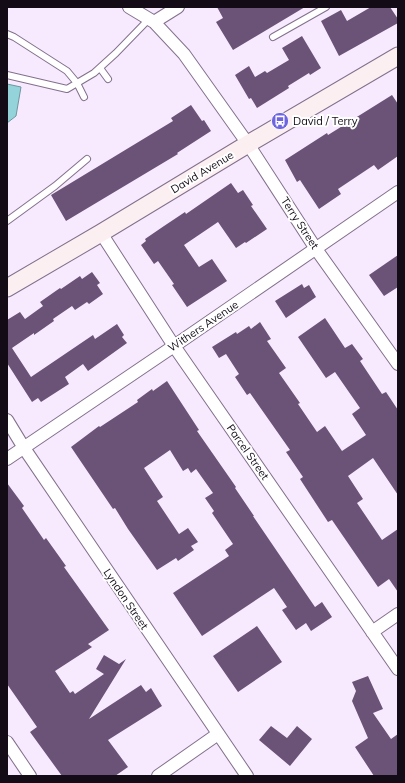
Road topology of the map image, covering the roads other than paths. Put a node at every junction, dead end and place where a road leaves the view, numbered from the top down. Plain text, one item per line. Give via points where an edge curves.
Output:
1 (129, 7) edge
2 (178, 7) edge
3 (326, 7) edge
4 (151, 21) junction
5 (7, 34) edge
6 (273, 37) dead end
7 (398, 56) edge
8 (100, 68) junction
9 (7, 75) edge
10 (108, 79) dead end
11 (77, 82) junction
12 (84, 97) dead end
13 (248, 144) junction
14 (87, 159) dead end
15 (398, 192) edge
16 (7, 221) edge
17 (101, 233) junction
18 (316, 249) junction
19 (7, 288) edge
20 (174, 346) junction
21 (398, 364) edge
22 (7, 420) edge
23 (24, 448) junction
24 (7, 460) edge
25 (398, 614) edge
26 (372, 632) junction
27 (398, 669) edge
28 (218, 734) junction
29 (7, 742) edge
30 (30, 776) edge
31 (158, 776) edge
32 (247, 776) edge

1 - 4 street, Terry Street
2 - 4 street
3 - 6 lane
4 - 8 lane
4 - 13 street, Terry Street via 184,54
5 - 11 lane via 67,71
7 - 13 main road, David Avenue
8 - 10 lane
8 - 11 lane
9 - 11 lane via 67,89
11 - 12 lane
13 - 17 main road, David Avenue
13 - 18 street, Terry Street
14 - 16 lane
15 - 18 street, Withers Avenue
17 - 19 main road, David Avenue
17 - 20 street, Parcel Street
18 - 20 street, Withers Avenue
18 - 21 street, Terry Street
20 - 23 street, Withers Avenue
20 - 26 street, Parcel Street
22 - 23 street, Lyndon Street
23 - 24 street, Withers Avenue
23 - 28 street, Lyndon Street
25 - 26 street
26 - 27 street, Parcel Street
28 - 31 street
28 - 32 street, Lyndon Street
29 - 30 street

